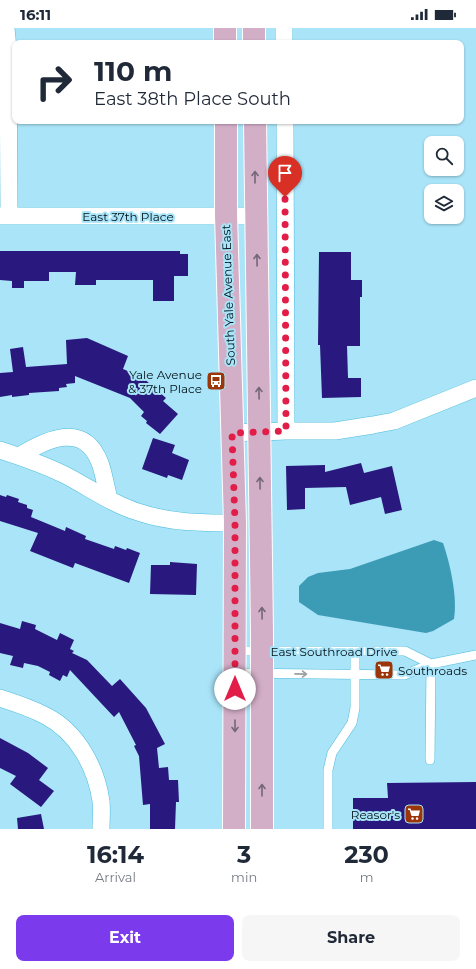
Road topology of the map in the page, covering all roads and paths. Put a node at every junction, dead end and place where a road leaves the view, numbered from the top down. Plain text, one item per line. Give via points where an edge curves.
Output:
1 (6, 28) edge
2 (225, 28) edge
3 (254, 28) edge
4 (284, 28) edge
5 (225, 40) edge
6 (254, 40) edge
7 (284, 40) edge
8 (226, 124) edge
9 (255, 124) edge
10 (284, 124) edge
11 (226, 215) junction
12 (4, 216) edge
13 (256, 216) junction
14 (476, 388) edge
15 (286, 431) junction
16 (260, 432) junction
17 (232, 433) junction
18 (0, 450) edge
19 (19, 456) junction
20 (109, 500) junction
21 (235, 523) junction
22 (355, 651) junction
23 (235, 652) junction
24 (262, 652) junction
25 (476, 655) edge
26 (431, 664) junction
27 (235, 673) junction
28 (262, 674) junction
29 (355, 675) junction
30 (0, 698) edge
31 (430, 760) dead end
32 (100, 829) edge
33 (234, 829) edge
34 (262, 829) edge
35 (328, 829) edge

1 - 12 street via 8,48
2 - 5 main road
3 - 6 main road
4 - 7 street
8 - 11 main road, South Yale Avenue East
13 -> 9 main road
10 - 15 street
11 - 12 street, East 37th Place
11 - 13 street, East 37th Place
11 - 17 main road, South Yale Avenue East
16 -> 13 main road
14 - 15 street via 394,421 335,431
15 - 16 street
16 - 17 street
24 -> 16 main road
17 - 21 main road, South Yale Avenue East
18 - 19 street
19 - 20 street via 64,475
19 - 20 street via 39,444 56,438 85,441 100,463
20 - 21 street via 161,519
21 - 23 main road, South Yale Avenue East
22 - 24 lane, East Southroad Drive
22 - 26 lane, East Southroad Drive via 405,651
22 - 29 lane
23 - 24 lane, East Southroad Drive
23 - 27 main road, South Yale Avenue East
24 - 28 main road
25 - 26 lane, East Southroad Drive
26 - 29 lane, East Southroad Drive via 404,675
26 - 31 lane
27 - 28 lane, East Southroad Drive
27 -> 33 main road, South Yale Avenue East
28 -> 29 lane, East Southroad Drive
34 -> 28 main road
29 - 35 lane via 355,708 352,722 332,754 328,770
30 - 32 street via 48,717 75,739 95,777 101,802

